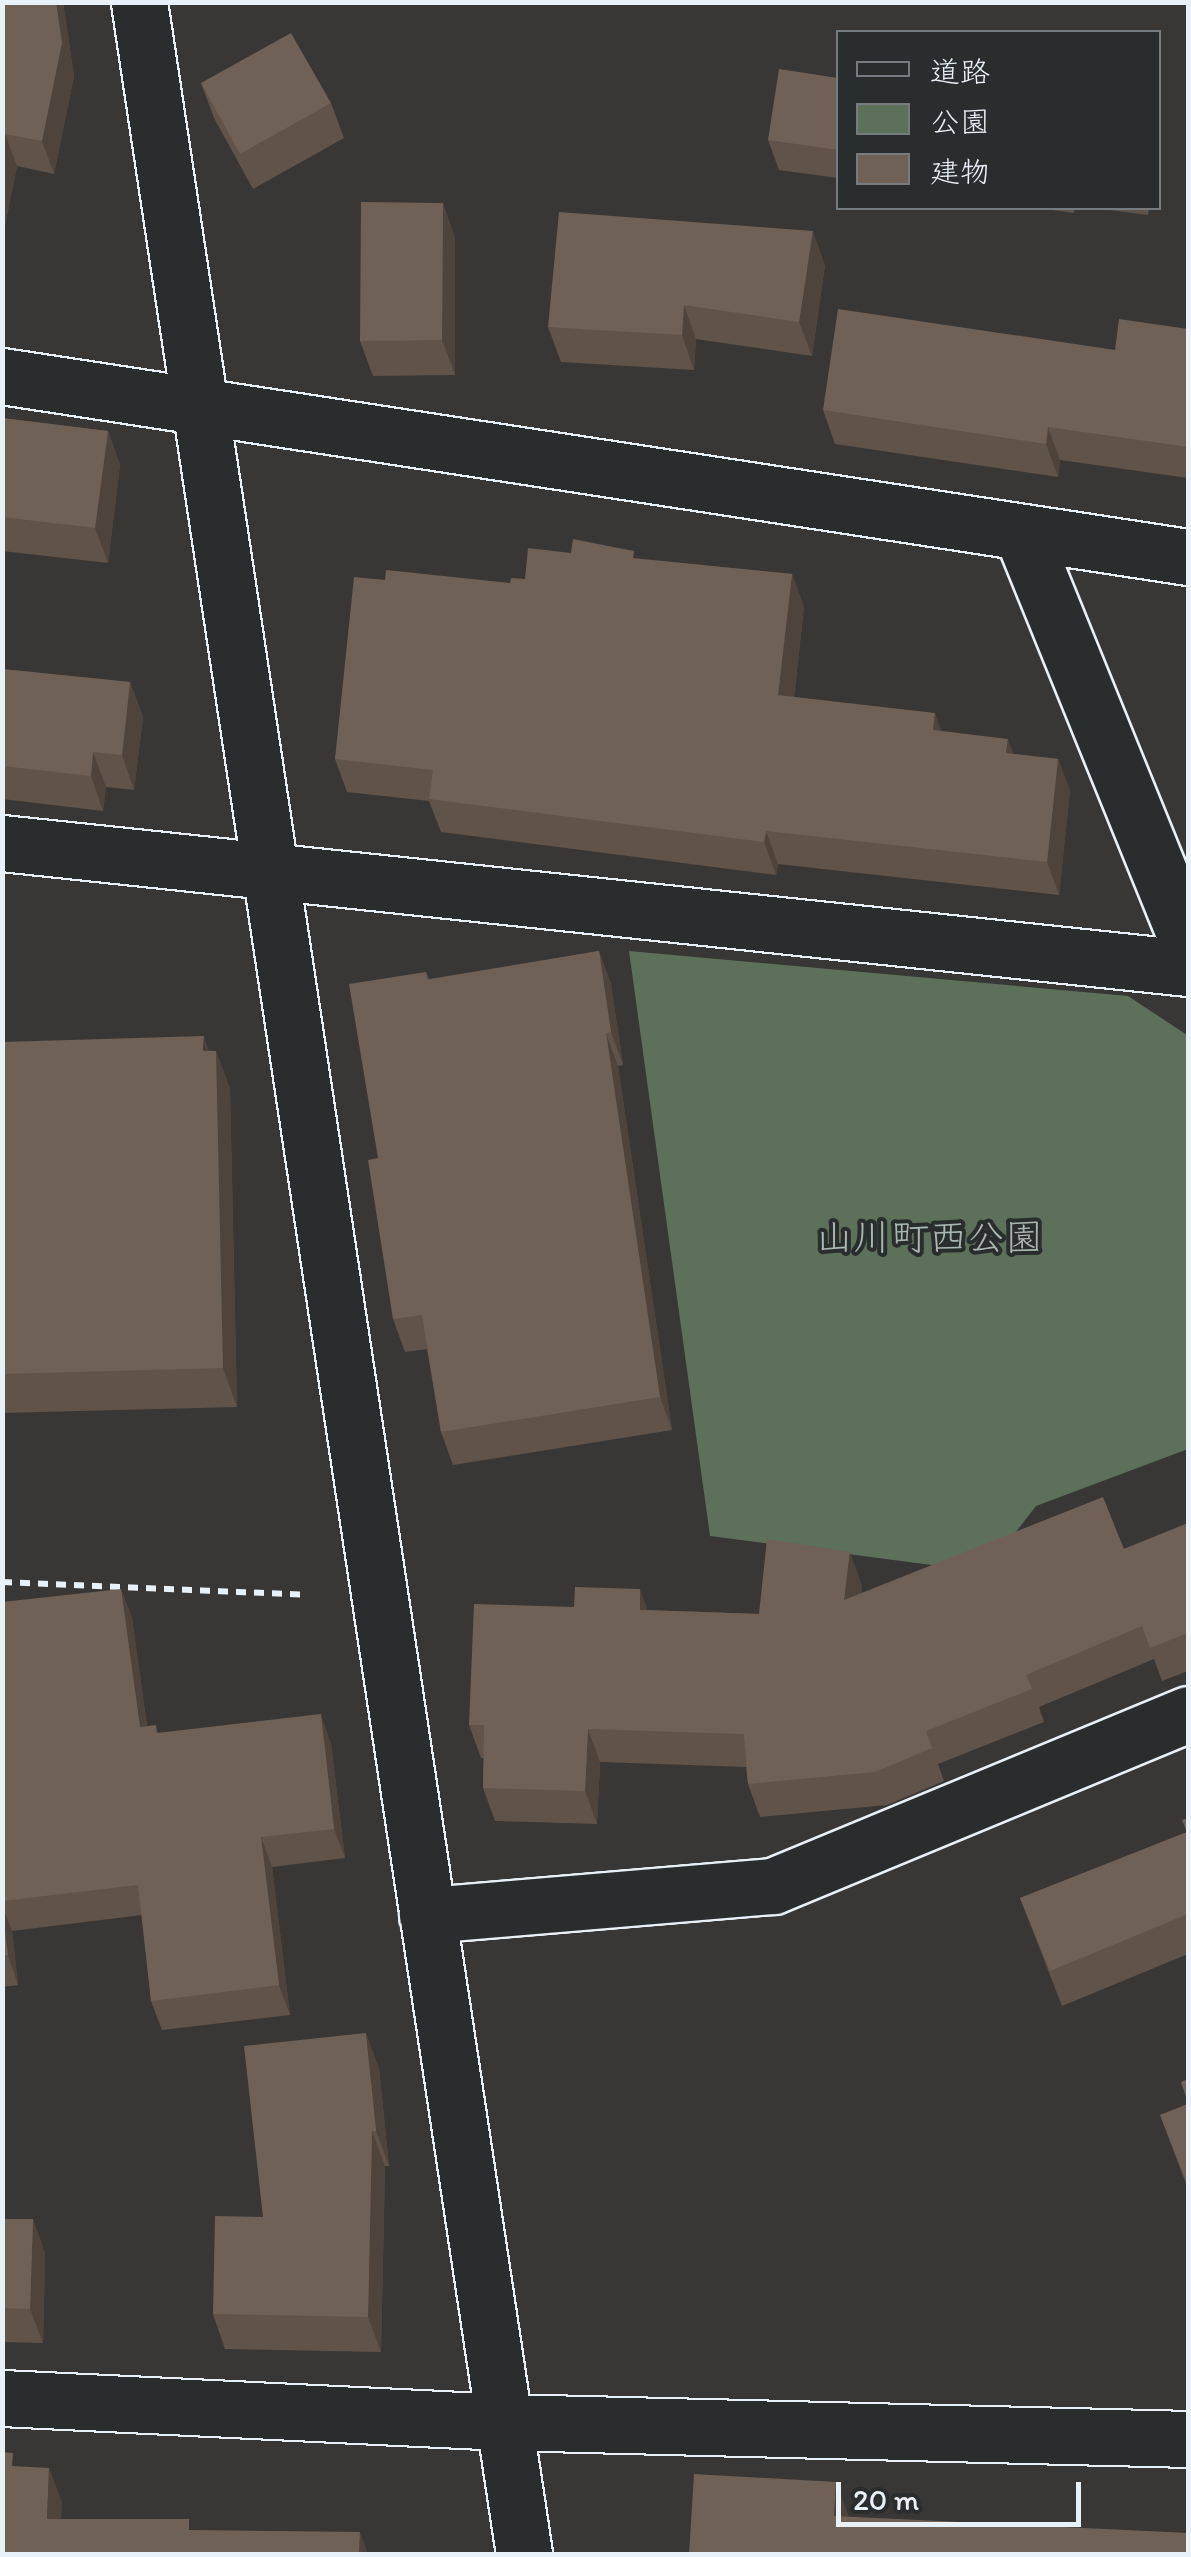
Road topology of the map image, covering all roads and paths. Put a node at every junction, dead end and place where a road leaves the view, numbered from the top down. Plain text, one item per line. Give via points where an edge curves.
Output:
1 (139, 2) edge
2 (2, 376) edge
3 (201, 408) junction
4 (1022, 534) junction
5 (1188, 557) edge
6 (2, 844) edge
7 (271, 873) junction
8 (1188, 942) edge
9 (1188, 968) edge
10 (2, 1582) edge
11 (380, 1598) junction
12 (1188, 1714) edge
13 (427, 1915) junction
14 (2, 2398) edge
15 (504, 2422) junction
16 (1188, 2439) edge
17 (524, 2554) edge

1 - 3 street
2 - 3 street
3 - 4 street
3 - 7 street
4 - 5 street
4 - 8 street
6 - 7 street
7 - 9 street
7 - 11 street
10 - 11 path
11 - 13 street
12 - 13 street via 772,1886
13 - 15 street
14 - 15 street
15 - 16 street
15 - 17 street

